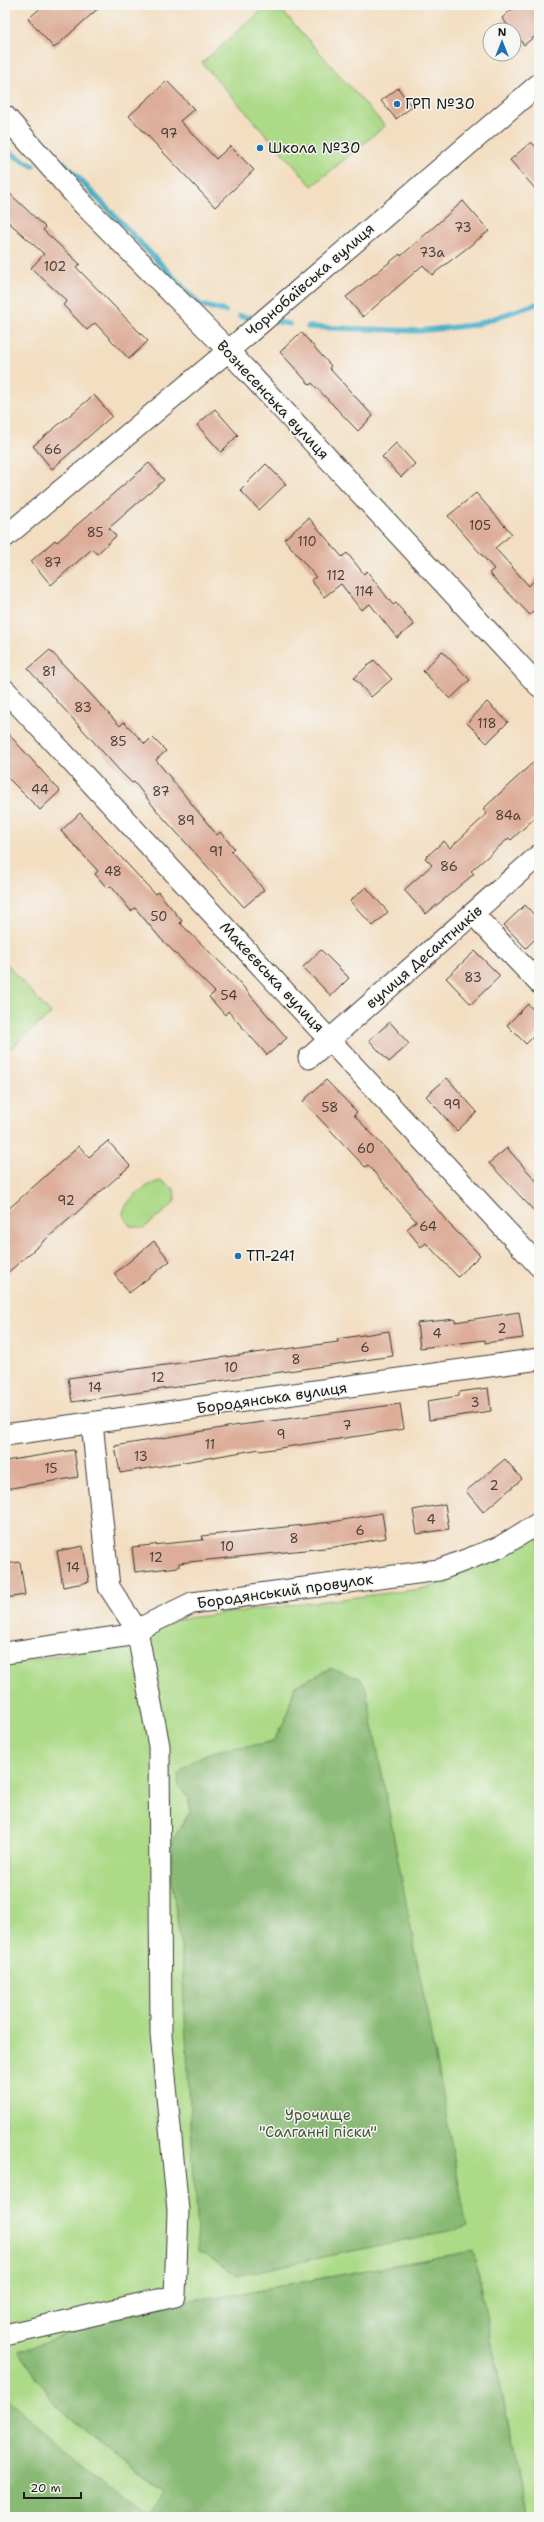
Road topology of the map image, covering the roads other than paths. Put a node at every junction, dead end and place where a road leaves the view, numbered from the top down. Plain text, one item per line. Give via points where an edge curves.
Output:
1 (537, 90) edge
2 (5, 116) edge
3 (228, 352) junction
4 (5, 537) edge
5 (539, 686) edge
6 (5, 690) edge
7 (539, 855) edge
8 (473, 914) junction
9 (539, 983) edge
10 (330, 1039) junction
11 (309, 1058) dead end
12 (539, 1266) edge
13 (539, 1359) edge
14 (92, 1423) junction
15 (5, 1435) edge
16 (539, 1523) edge
17 (137, 1630) junction
18 (5, 1653) edge
19 (5, 2335) edge

1 - 3 street, Чорнобаївська вулиця
2 - 3 street, Вознесенська вулиця via 84,205
3 - 4 street, Чорнобаївська вулиця
3 - 5 street, Вознесенська вулиця
6 - 10 street, Макеєвська вулиця
7 - 8 street, вулиця Десантників
8 - 9 street
8 - 10 street, вулиця Десантників
10 - 11 street, вулиця Десантників
10 - 12 street, Макеєвська вулиця
13 - 14 street, Бородянська вулиця
14 - 15 street, Бородянська вулиця
14 - 17 street via 110,1587
16 - 17 street, Бородянський провулок via 500,1547 439,1570 192,1603
17 - 18 street, Бородянський провулок via 124,1636
17 - 19 street via 159,1746 161,2035 178,2210 175,2296

